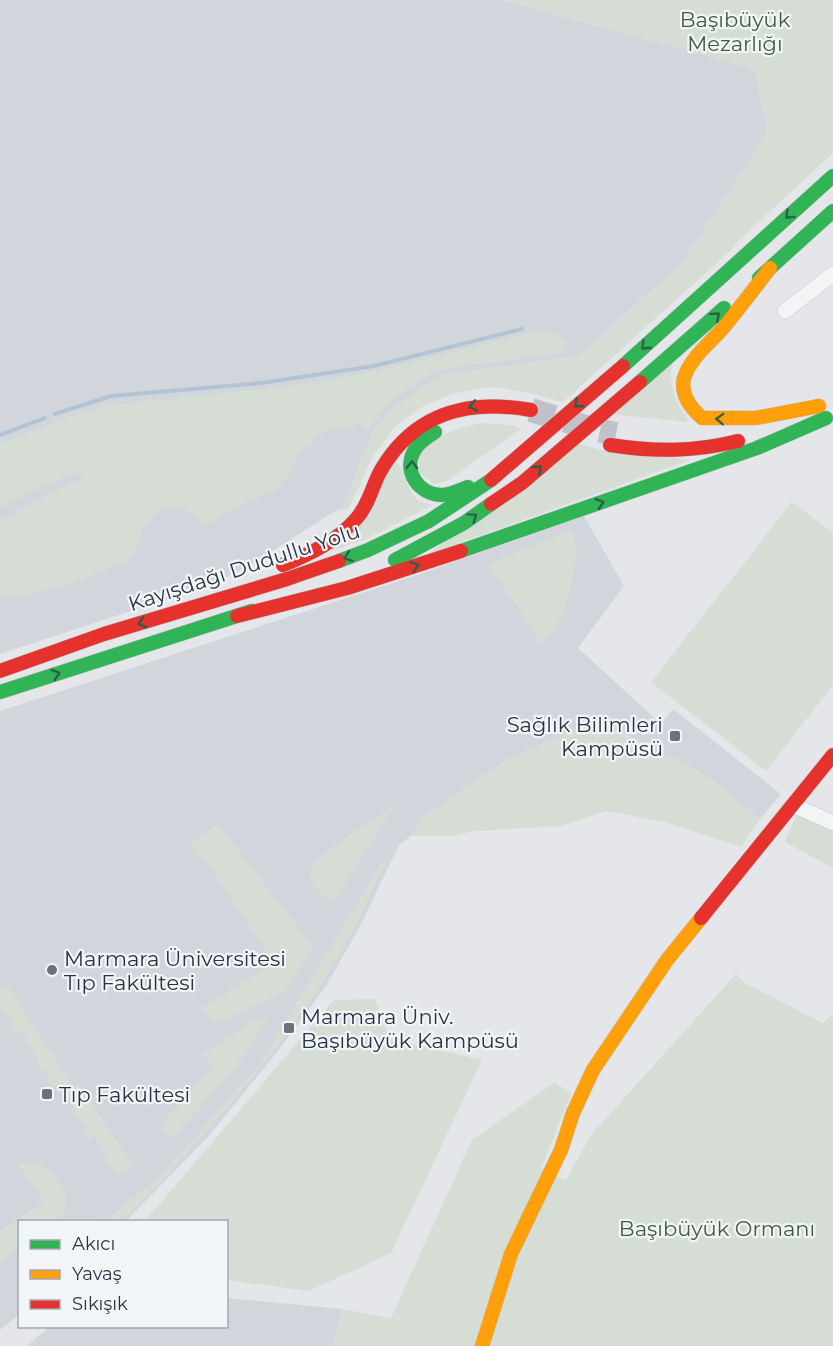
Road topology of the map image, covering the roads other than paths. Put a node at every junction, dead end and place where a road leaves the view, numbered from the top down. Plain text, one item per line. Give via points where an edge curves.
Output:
1 (833, 176) edge
2 (833, 211) edge
3 (771, 268) junction
4 (833, 274) edge
5 (784, 311) dead end
6 (833, 402) edge
7 (826, 414) edge
8 (613, 439) tunnel mouth
9 (491, 480) junction
10 (170, 614) junction
11 (237, 616) junction
12 (0, 671) edge
13 (0, 692) edge
14 (833, 755) edge
15 (793, 805) junction
16 (833, 823) edge
17 (482, 1346) edge

1 -> 9 main road, Kayışdağı Dudullu Yolu, bridge
2 - 3 main road
7 -> 3 main road via 702,418 689,406 684,393 684,379 692,363
11 -> 3 main road, Kayışdağı Dudullu Yolu, bridge via 403,557 465,523 522,483
4 - 5 street
6 - 7 main road
7 - 8 main road via 719,446 685,452 644,451
11 -> 7 main road via 439,559 757,448
9 -> 10 main road, Kayışdağı Dudullu Yolu via 429,521 368,550
9 -> 10 main road via 442,495 420,489 413,482 410,468 413,453 421,442 445,426 489,417 529,416 510,405 482,404 440,416 401,441 357,518 325,546
10 -> 12 main road, Kayışdağı Dudullu Yolu
13 -> 11 main road, Kayışdağı Dudullu Yolu
14 - 15 main road
15 - 16 street
15 - 17 main road via 668,960 593,1070 512,1254

